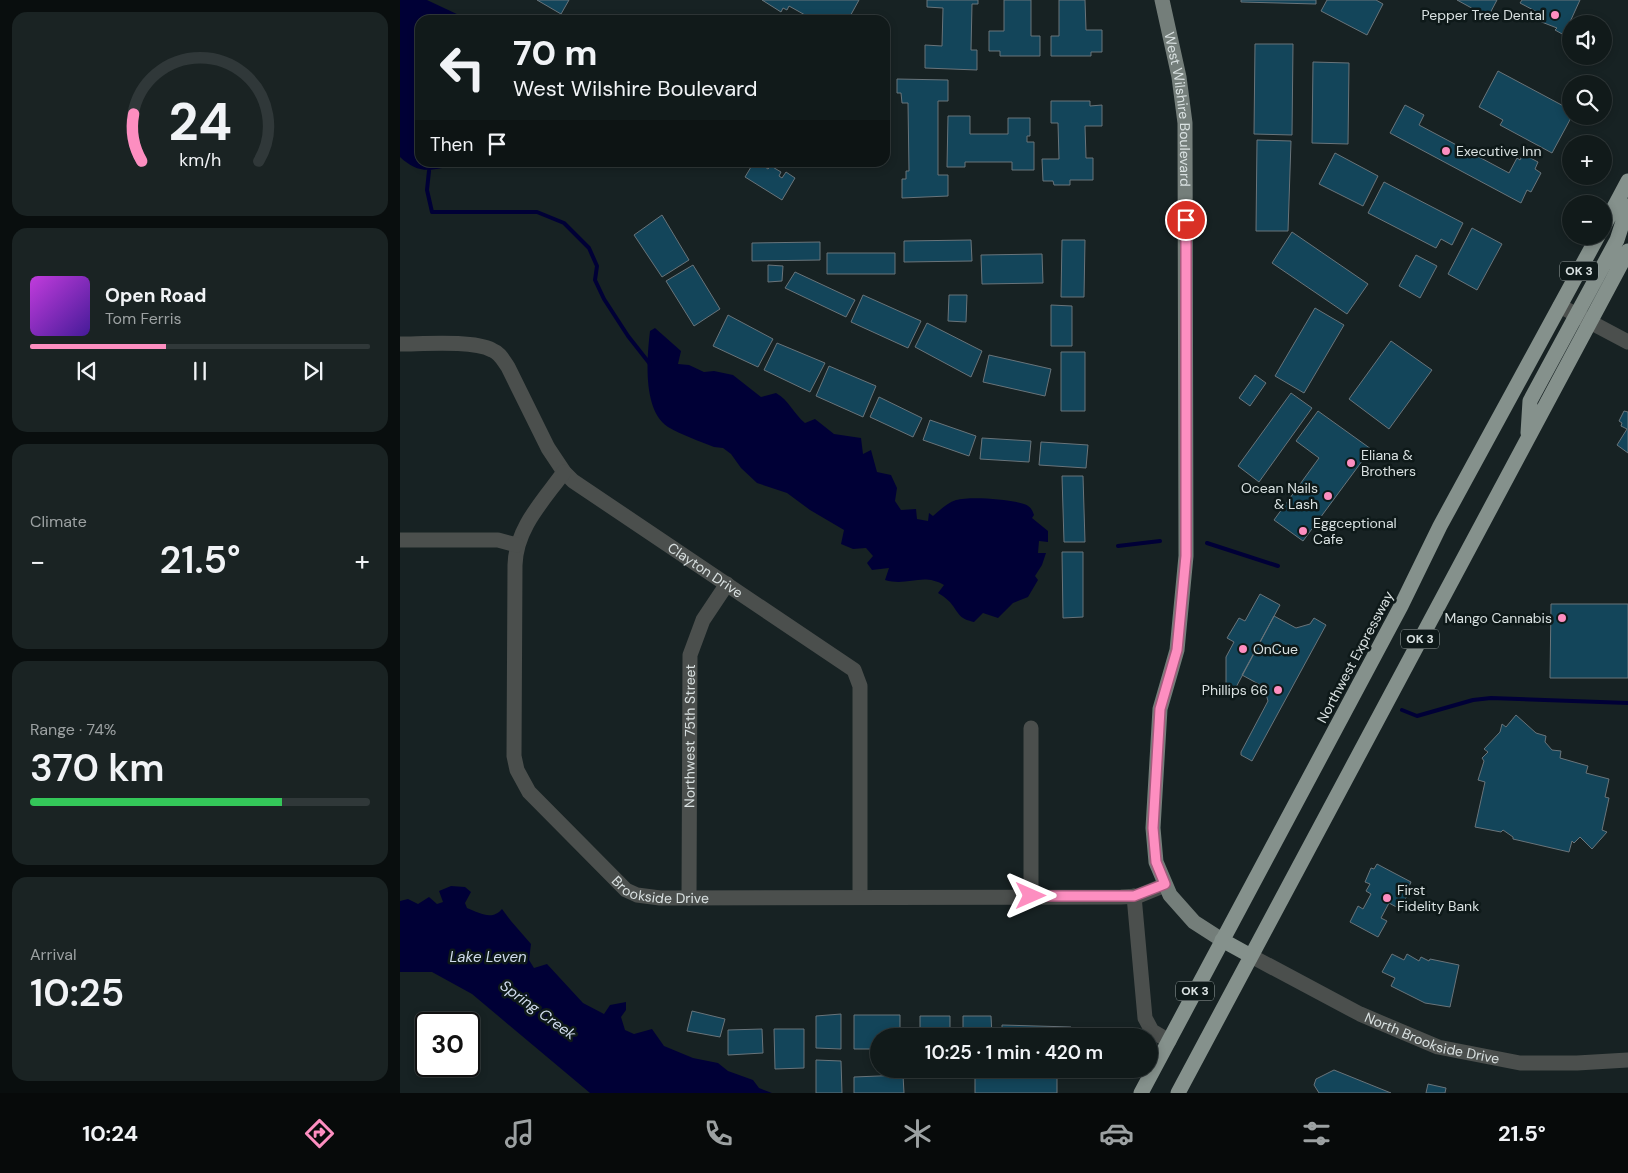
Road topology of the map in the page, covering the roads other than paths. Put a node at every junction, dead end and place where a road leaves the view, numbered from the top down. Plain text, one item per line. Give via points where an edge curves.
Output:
1 (1162, 0) edge
2 (1628, 181) edge
3 (1628, 206) edge
4 (1612, 211) edge
5 (1593, 245) edge
6 (1628, 252) edge
7 (1560, 306) junction
8 (1582, 318) junction
9 (1628, 342) edge
10 (400, 344) edge
11 (564, 472) junction
12 (400, 540) edge
13 (517, 544) junction
14 (727, 584) junction
15 (1031, 728) dead end
16 (1165, 884) junction
17 (1031, 896) junction
18 (1134, 896) junction
19 (860, 897) junction
20 (689, 898) junction
21 (1222, 940) junction
22 (1251, 956) junction
23 (1169, 1042) junction
24 (1628, 1060) edge
25 (1141, 1093) edge
26 (1178, 1093) edge

1 - 16 main road, West Wilshire Boulevard via 1176,60 1185,123 1186,556 1177,650 1160,709 1153,828 1156,862
2 - 4 highway
3 - 8 highway via 1617,240
5 - 7 highway, Northwest Expressway / OK 3
6 - 8 highway, OK 3
7 - 8 street
7 - 21 highway, Northwest Expressway / OK 3
8 - 9 street
8 - 22 highway, OK 3 via 1528,438
10 - 11 street, Clayton Drive via 472,345 494,350 508,367 548,448
11 - 13 street, Brookside Drive via 526,524
11 - 14 street, Clayton Drive
12 - 13 street via 498,540
13 - 20 street, Brookside Drive via 513,740 517,770 522,781 537,802 626,890 648,898
14 - 19 street, Clayton Drive via 846,664 858,679
14 - 20 street, Northwest 75th Street via 703,620 690,655
15 - 17 street
16 - 18 street, Brookside Drive
16 - 21 main road, West Wilshire Boulevard via 1194,922
17 - 18 street, Brookside Drive
17 - 19 street, Brookside Drive
18 - 23 street via 1145,1018 1152,1031
19 - 20 street, Brookside Drive
21 - 22 highway
21 - 23 highway, Northwest Expressway / OK 3
22 - 24 street, North Brookside Drive via 1360,1014 1438,1047 1520,1063
22 - 26 highway, OK 3
23 - 25 highway, Northwest Expressway / OK 3

